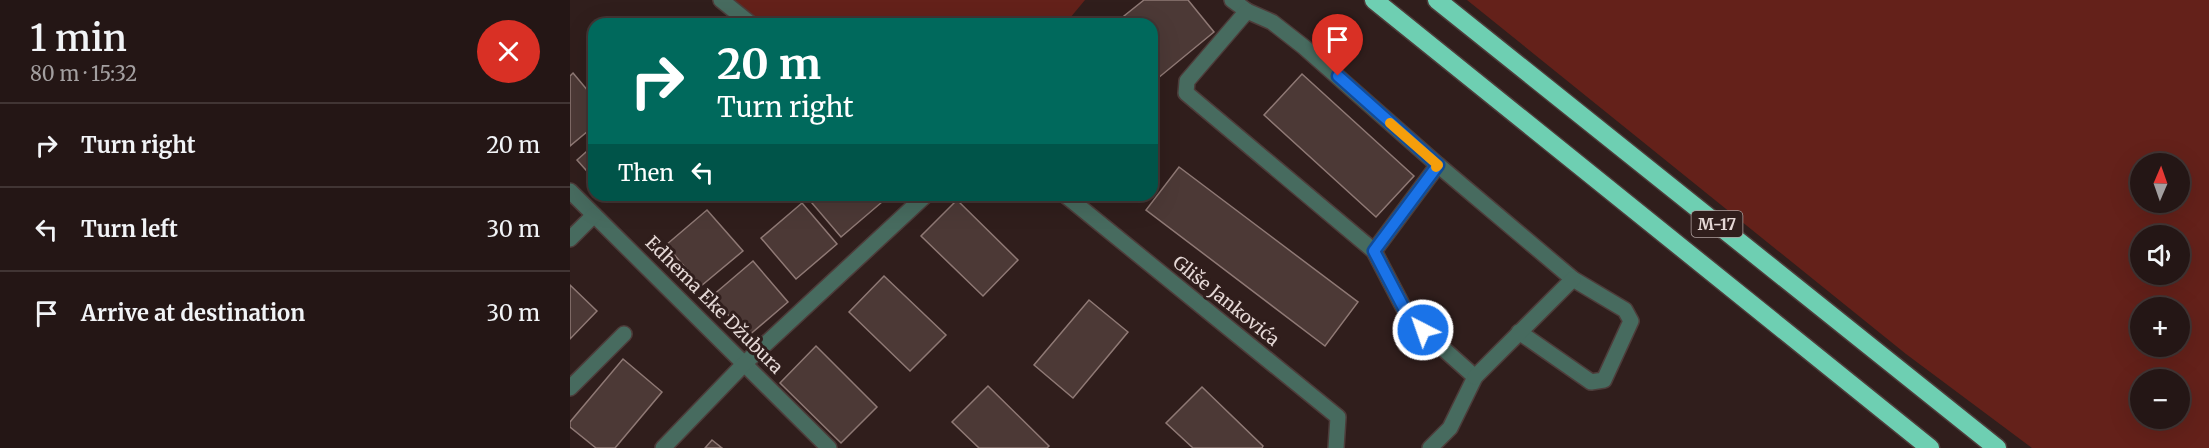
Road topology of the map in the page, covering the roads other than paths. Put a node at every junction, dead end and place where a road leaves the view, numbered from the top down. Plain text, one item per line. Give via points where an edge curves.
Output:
1 (721, 0) edge
2 (1232, 0) edge
3 (1374, 0) edge
4 (1437, 0) edge
5 (1247, 11) junction
6 (744, 18) edge
7 (1438, 165) junction
8 (570, 191) edge
9 (920, 201) edge
10 (1072, 201) edge
11 (594, 215) junction
12 (570, 239) edge
13 (1374, 251) junction
14 (1573, 279) junction
15 (1519, 332) junction
16 (624, 334) dead end
17 (745, 363) junction
18 (1475, 377) junction
19 (570, 388) edge
20 (663, 448) edge
21 (829, 448) edge
22 (1336, 448) edge
23 (1430, 448) edge
24 (1929, 448) edge
25 (1997, 448) edge

1 - 6 street
2 - 5 street
3 - 24 highway, M-17
4 - 25 highway, M-17
5 - 7 street via 1272,22 1304,47
5 - 13 street via 1187,81 1186,93
7 - 13 street
7 - 14 street
8 - 11 street, Edhema Eke Džubura
9 - 17 street
10 - 22 street, Gliše Jankovića via 1338,417
11 - 12 street
11 - 17 street, Edhema Eke Džubura
13 - 18 street via 1409,318
14 - 15 street
14 - 15 street via 1625,310 1631,321 1604,380 1591,382
15 - 18 street
16 - 19 street
17 - 20 street
17 - 21 street, Edhema Eke Džubura
18 - 23 street via 1450,428

